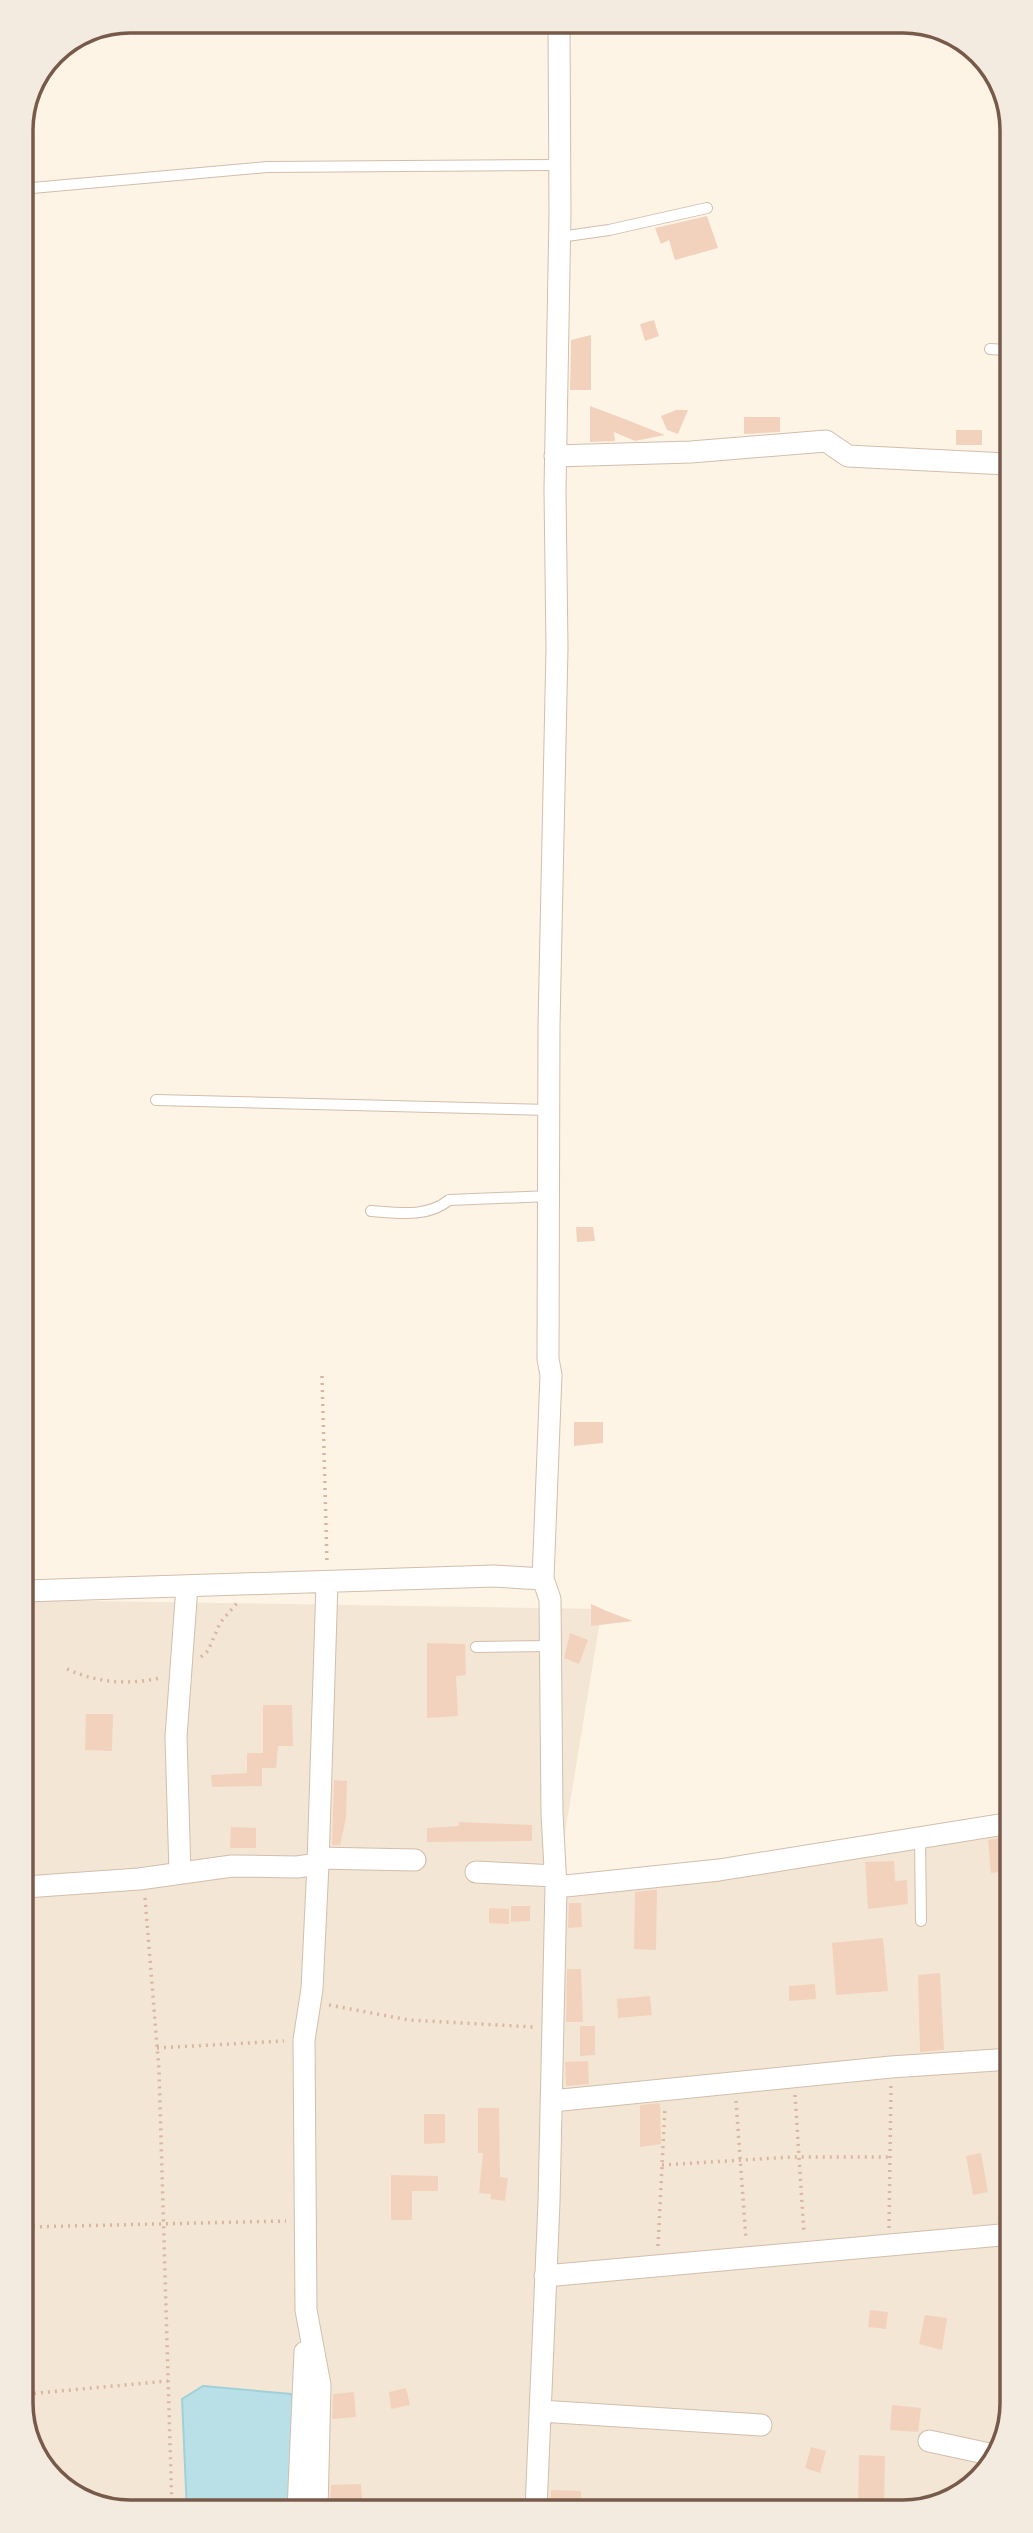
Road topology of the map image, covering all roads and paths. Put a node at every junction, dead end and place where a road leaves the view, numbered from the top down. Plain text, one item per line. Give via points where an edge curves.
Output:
1 (559, 33) edge
2 (560, 165) junction
3 (33, 188) edge
4 (707, 208) dead end
5 (560, 237) junction
6 (990, 349) dead end
7 (1000, 350) edge
8 (555, 456) junction
9 (1000, 464) edge
10 (156, 1100) dead end
11 (551, 1110) junction
12 (550, 1196) junction
13 (371, 1211) dead end
14 (322, 1376) dead end
15 (543, 1579) junction
16 (327, 1583) junction
17 (187, 1586) junction
18 (33, 1591) edge
19 (550, 1646) junction
20 (476, 1647) dead end
21 (1000, 1825) edge
22 (920, 1838) junction
23 (415, 1860) dead end
24 (318, 1861) junction
25 (476, 1872) dead end
26 (180, 1873) junction
27 (143, 1878) junction
28 (556, 1881) junction
29 (33, 1886) edge
30 (921, 1921) dead end
31 (311, 2000) junction
32 (553, 2027) junction
33 (304, 2034) junction
34 (157, 2049) junction
35 (1000, 2060) edge
36 (891, 2067) junction
37 (793, 2076) junction
38 (734, 2082) junction
39 (666, 2089) junction
40 (551, 2101) junction
41 (800, 2157) junction
42 (890, 2157) junction
43 (740, 2159) junction
44 (662, 2165) junction
45 (305, 2221) junction
46 (163, 2224) junction
47 (33, 2227) edge
48 (1000, 2235) edge
49 (889, 2244) junction
50 (805, 2250) junction
51 (747, 2256) junction
52 (657, 2265) junction
53 (545, 2276) junction
54 (306, 2310) junction
55 (168, 2381) junction
56 (33, 2393) edge
57 (540, 2411) junction
58 (761, 2425) dead end
59 (929, 2441) dead end
60 (986, 2453) edge
61 (172, 2500) edge
62 (298, 2500) edge
63 (317, 2500) edge
64 (536, 2500) edge

1 - 2 street
2 - 3 lane via 267,167
2 - 5 street
4 - 5 lane
5 - 8 street
6 - 7 lane
8 - 9 street via 691,452 825,441 848,456
8 - 11 street
10 - 11 lane
11 - 12 street
12 - 13 lane via 449,1200 415,1214
12 - 15 street via 551,1375
14 - 16 path
15 - 16 street via 494,1576
15 - 19 street via 550,1599
16 - 17 street
16 - 24 street
17 - 18 street
17 - 26 street via 176,1737
19 - 20 lane
19 - 28 street
21 - 22 street
22 - 28 street via 719,1870
22 - 30 lane
23 - 24 street
24 - 26 street via 297,1867 232,1866
24 - 31 street
25 - 28 street
26 - 27 street
27 - 29 street
27 - 34 path
28 - 32 street
31 - 32 path via 409,2020
31 - 33 street
32 - 40 street
33 - 34 path via 272,2042
33 - 45 street
34 - 46 path
35 - 36 street
36 - 37 street
36 - 42 path
37 - 38 street
37 - 41 path
38 - 39 street
38 - 43 path
39 - 40 street
39 - 44 path
40 - 53 street
41 - 42 path
41 - 43 path
41 - 50 path
42 - 49 path
43 - 44 path
43 - 51 path
44 - 52 path
45 - 46 path
45 - 54 street
46 - 47 path
46 - 55 path
48 - 49 street
49 - 50 street
50 - 51 street
51 - 52 street
52 - 53 street
53 - 57 street
54 - 62 street
54 - 63 street via 320,2385
55 - 56 path
55 - 61 path
57 - 58 street
57 - 64 street
59 - 60 street

